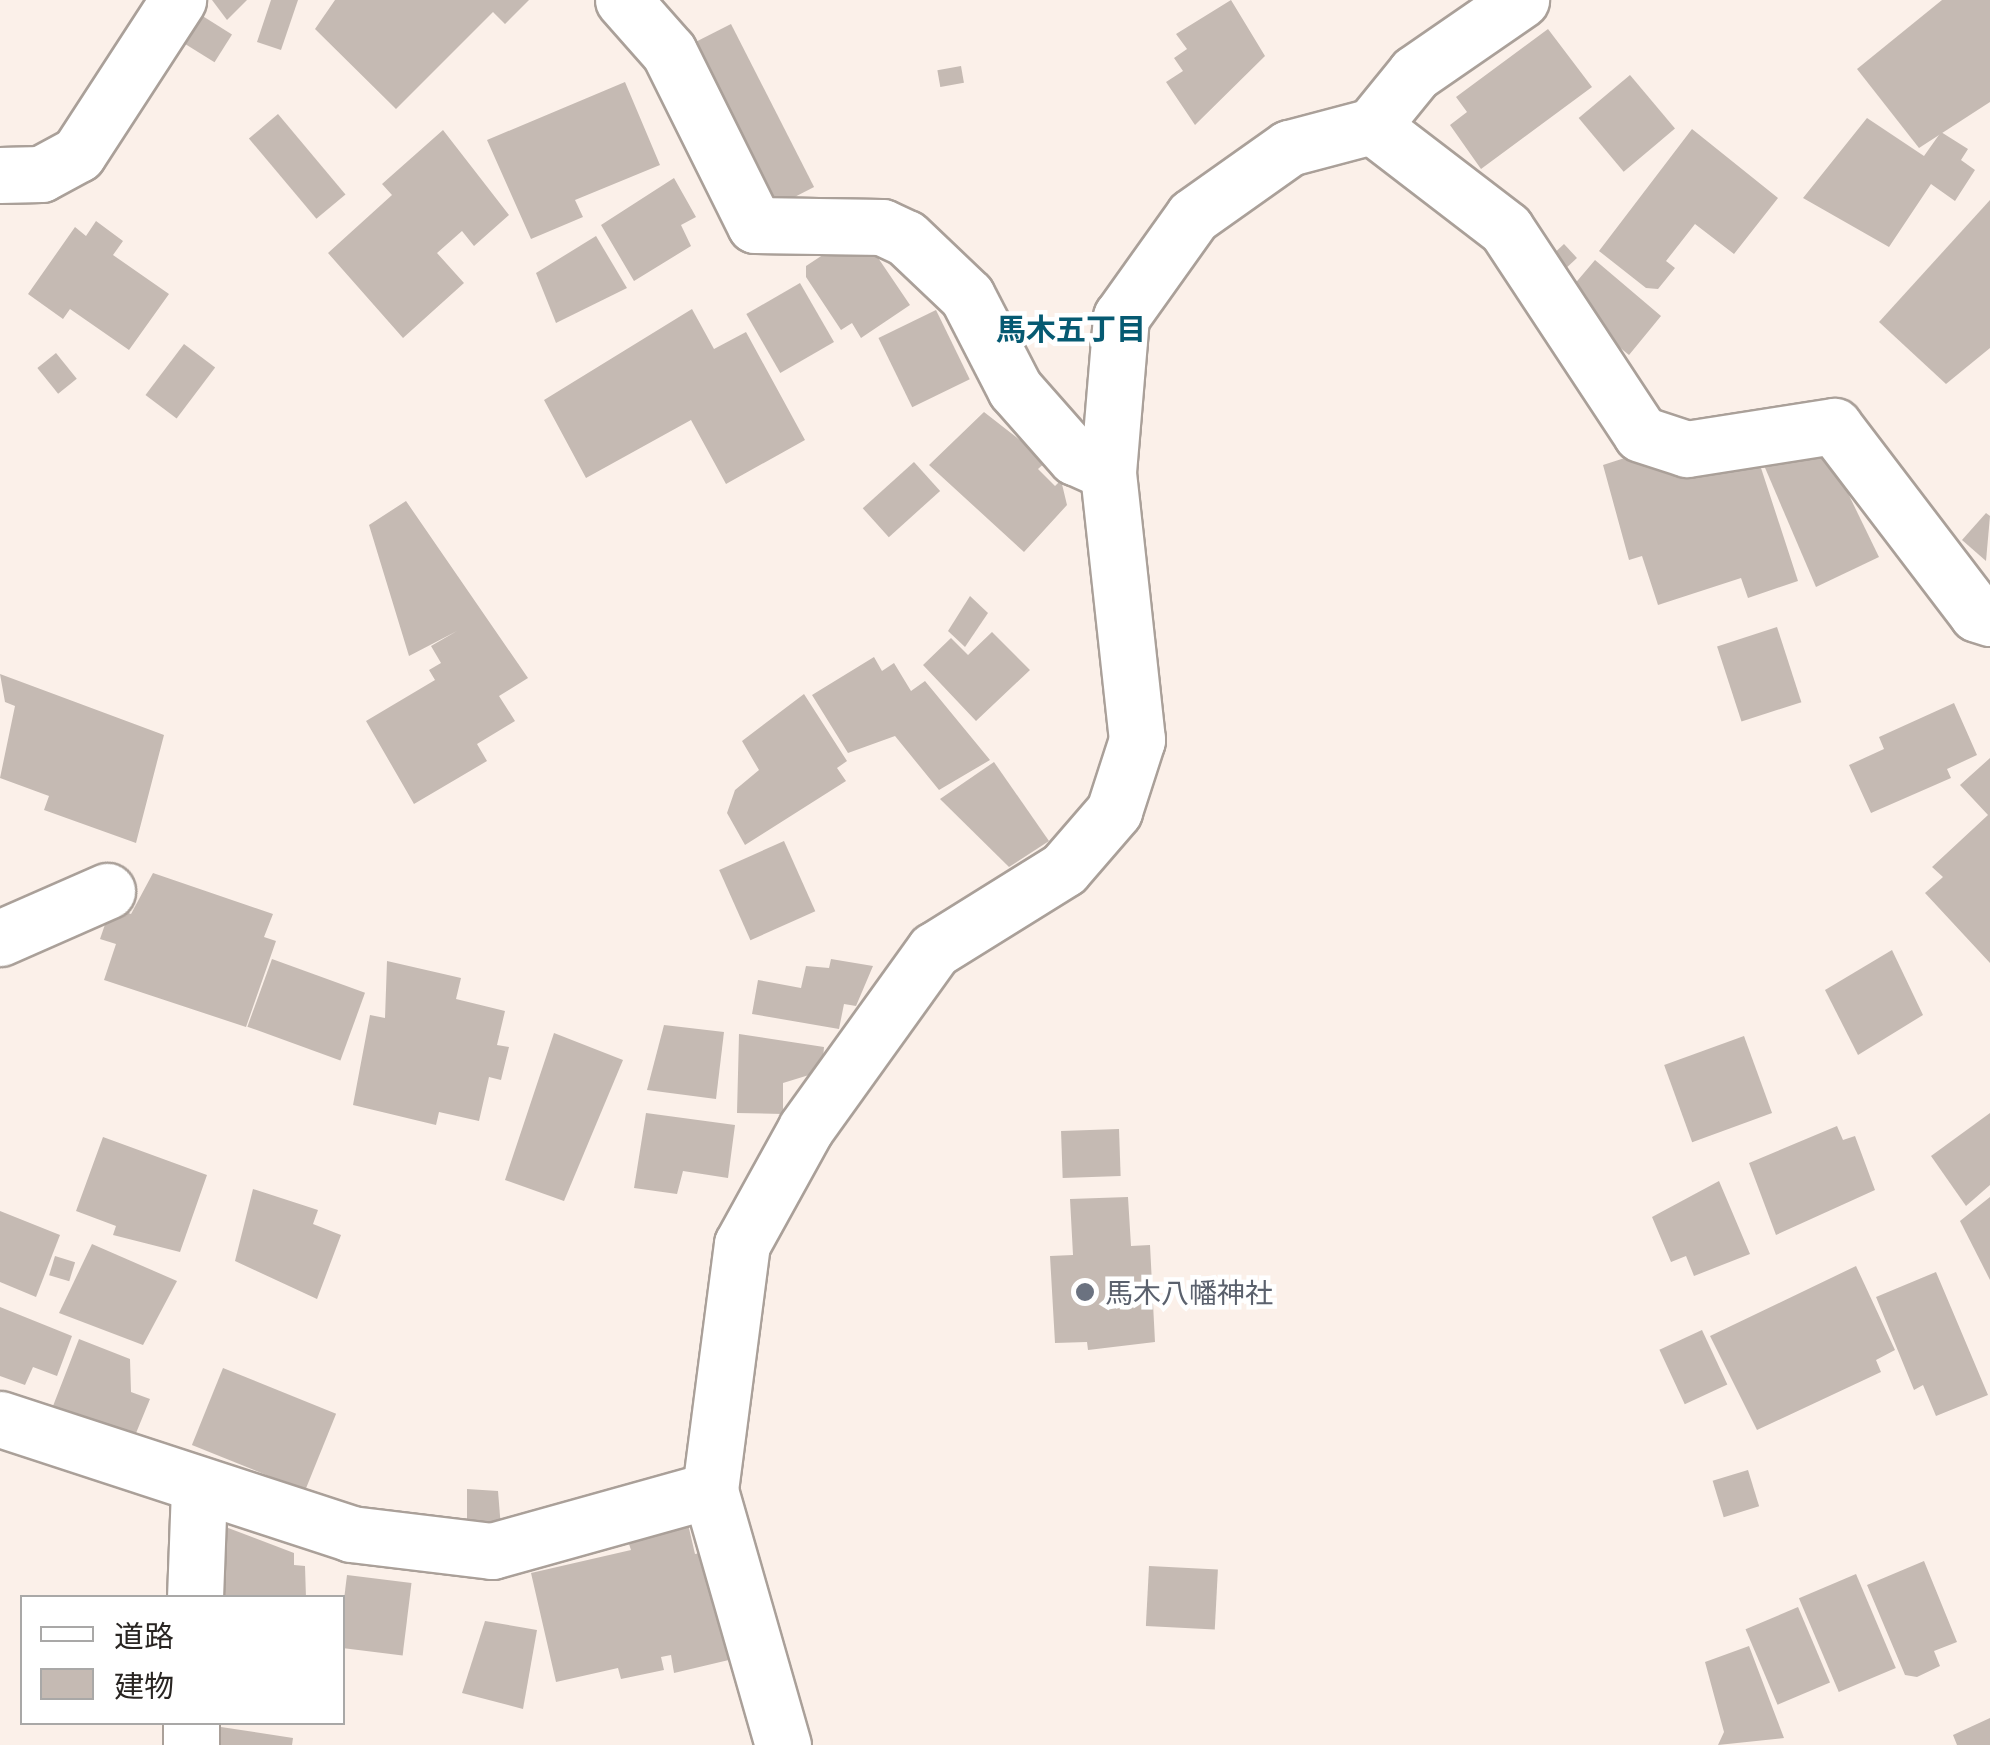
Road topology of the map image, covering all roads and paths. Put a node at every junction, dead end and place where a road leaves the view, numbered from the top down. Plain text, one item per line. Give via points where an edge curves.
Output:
1 (178, 0) edge
2 (623, 0) edge
3 (1521, 0) edge
4 (1372, 126) junction
5 (0, 176) edge
6 (1108, 472) junction
7 (1990, 618) edge
8 (107, 891) dead end
9 (0, 938) edge
10 (0, 1419) edge
11 (199, 1487) junction
12 (710, 1490) junction
13 (195, 1595) edge
14 (783, 1745) edge

1 - 5 street via 78,154 42,174
2 - 6 street via 669,52 755,225 882,227 906,238 967,296 1016,389 1075,457
3 - 4 street via 1416,73
4 - 6 street via 1289,148 1193,216 1121,317
4 - 7 street via 1506,230 1642,434 1687,449 1834,426 1976,614
6 - 12 street via 1138,740 1114,811 1064,869 934,950 806,1128 742,1244
8 - 9 street
10 - 11 street
11 - 12 street via 351,1534 492,1551
11 - 13 street
12 - 14 street

